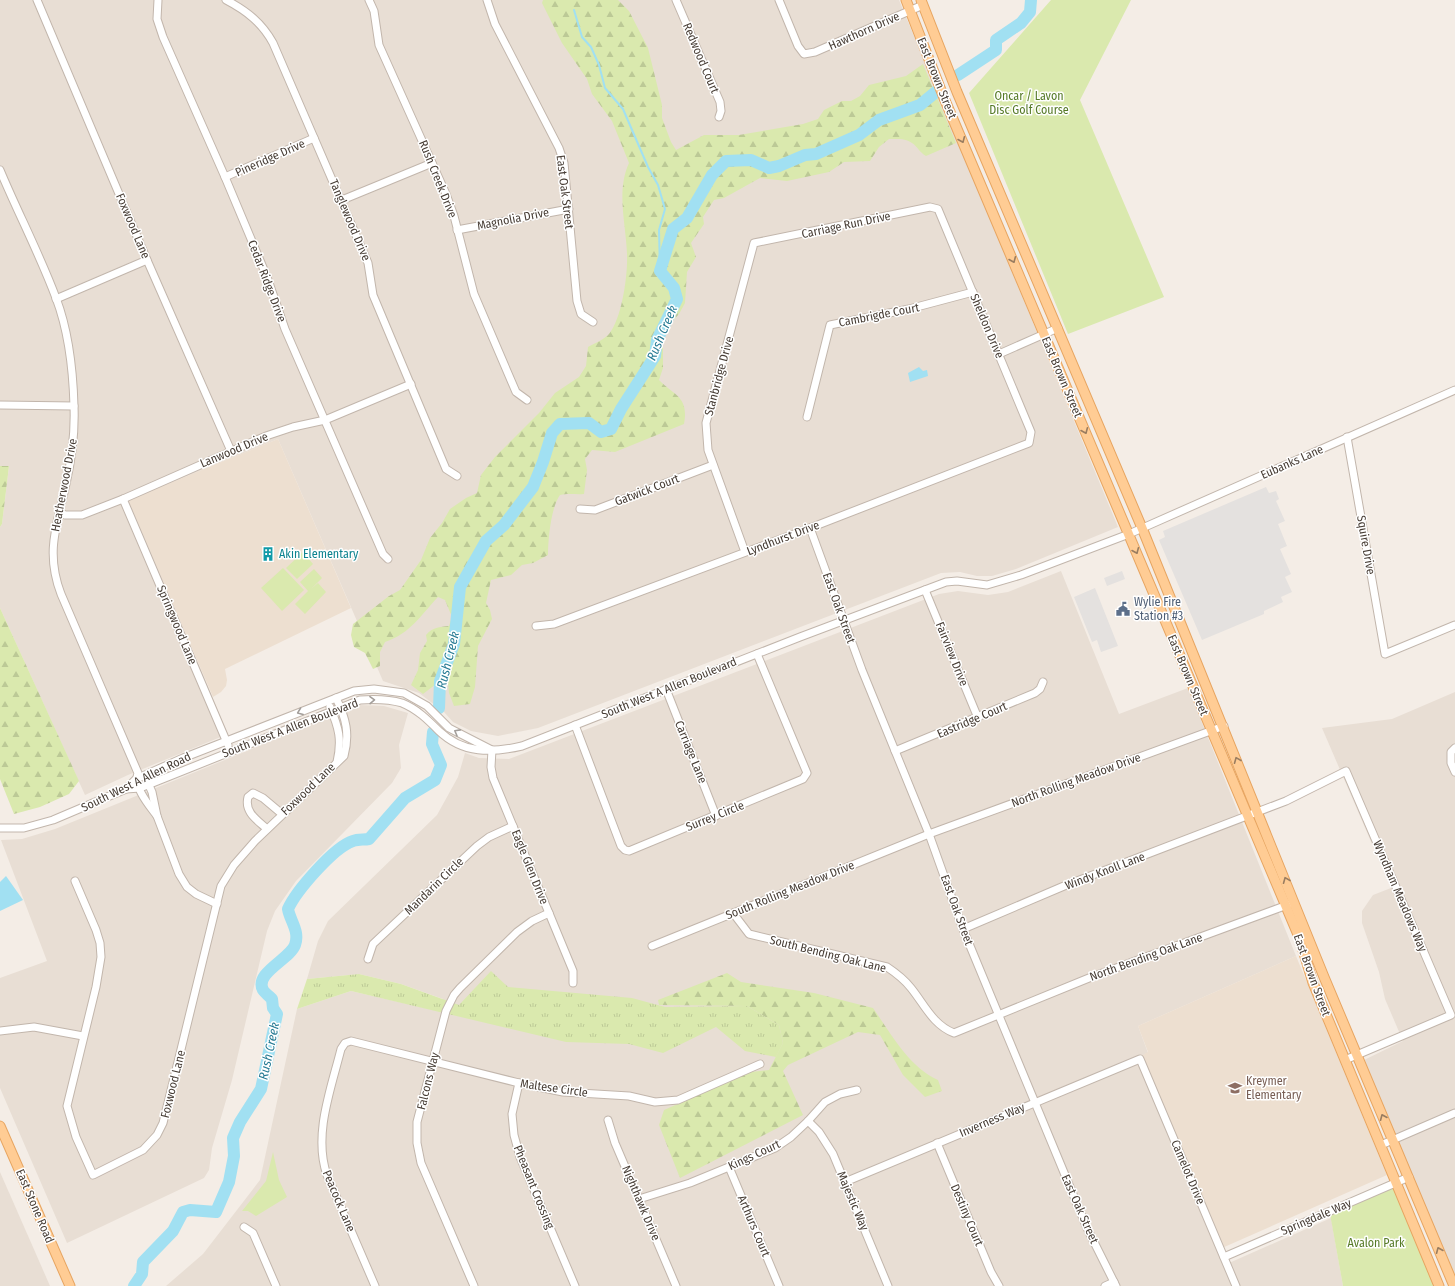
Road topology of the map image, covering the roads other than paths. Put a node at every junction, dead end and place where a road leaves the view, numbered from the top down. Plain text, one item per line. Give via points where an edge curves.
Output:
1 (37, 0) edge
2 (158, 0) edge
3 (226, 0) edge
4 (369, 0) edge
5 (487, 0) edge
6 (676, 0) edge
7 (779, 0) edge
8 (906, 0) edge
9 (922, 2) edge
10 (910, 11) junction
11 (719, 117) dead end
12 (314, 138) junction
13 (432, 163) junction
14 (0, 170) edge
15 (225, 177) junction
16 (8, 190) junction
17 (0, 193) edge
18 (342, 200) junction
19 (569, 209) junction
20 (938, 209) joint
21 (457, 230) junction
22 (754, 243) joint
23 (147, 260) junction
24 (973, 292) junction
25 (56, 299) junction
26 (593, 322) dead end
27 (1058, 328) junction
28 (1044, 334) junction
29 (998, 354) junction
30 (410, 384) junction
31 (1455, 390) edge
32 (527, 400) dead end
33 (0, 405) edge
34 (74, 406) junction
35 (807, 417) dead end
36 (325, 420) junction
37 (1347, 437) junction
38 (1029, 442) joint
39 (231, 451) junction
40 (713, 465) junction
41 (457, 476) dead end
42 (123, 499) junction
43 (580, 509) dead end
44 (60, 512) junction
45 (810, 528) junction
46 (1142, 528) junction
47 (1129, 534) junction
48 (745, 552) junction
49 (388, 559) dead end
50 (925, 590) junction
51 (844, 620) junction
52 (1455, 625) edge
53 (536, 626) dead end
54 (757, 654) junction
55 (1043, 682) dead end
56 (666, 689) junction
57 (336, 698) junction
58 (327, 701) junction
59 (341, 707) junction
60 (331, 711) junction
61 (978, 718) junction
62 (576, 725) junction
63 (1224, 726) junction
64 (1211, 730) junction
65 (226, 741) junction
66 (492, 750) junction
67 (1453, 750) edge
68 (230, 751) junction
69 (895, 751) junction
70 (337, 762) junction
71 (1455, 772) edge
72 (140, 776) junction
73 (149, 784) junction
74 (140, 788) junction
75 (126, 789) junction
76 (1258, 812) junction
77 (282, 814) junction
78 (157, 816) junction
79 (716, 816) junction
80 (1247, 816) junction
81 (513, 826) junction
82 (0, 828) edge
83 (267, 829) junction
84 (929, 834) junction
85 (75, 881) dead end
86 (1295, 902) junction
87 (217, 904) junction
88 (1285, 906) junction
89 (549, 913) junction
90 (733, 913) junction
91 (963, 929) junction
92 (652, 946) dead end
93 (368, 959) dead end
94 (573, 983) dead end
95 (998, 1015) junction
96 (1, 1032) edge
97 (83, 1036) junction
98 (345, 1043) joint
99 (1357, 1055) junction
100 (1140, 1059) joint
101 (1345, 1060) junction
102 (432, 1062) junction
103 (760, 1064) dead end
104 (519, 1084) junction
105 (857, 1090) dead end
106 (1034, 1103) junction
107 (1455, 1113) edge
108 (608, 1120) dead end
109 (808, 1121) junction
110 (0, 1126) edge
111 (1393, 1140) junction
112 (937, 1143) junction
113 (1381, 1145) junction
114 (729, 1167) junction
115 (1408, 1177) junction
116 (845, 1182) junction
117 (1397, 1182) junction
118 (639, 1199) junction
119 (244, 1227) dead end
120 (1224, 1257) junction
121 (1115, 1284) edge
122 (70, 1286) edge
123 (276, 1286) edge
124 (375, 1286) edge
125 (474, 1286) edge
126 (575, 1286) edge
127 (676, 1286) edge
128 (779, 1286) edge
129 (888, 1286) edge
130 (999, 1286) edge
131 (1105, 1286) edge
132 (1236, 1286) edge
133 (1439, 1286) edge
134 (1454, 1286) edge

1 - 23 street, Foxwood Lane
2 - 15 street, Cedar Ridge Drive via 157,20 163,38
3 - 12 street, Tanglewood Drive via 254,17 266,30
4 - 13 street, Rush Creek Drive via 374,11 379,45
5 - 19 street, East Oak Street via 494,24 560,148
6 - 11 street, Redwood Court via 720,102
7 - 10 street, Hawthorn Drive via 798,46 804,54 815,52
8 - 10 main road, East Brown Street
9 - 10 street, Hawthorn Drive
9 - 27 main road, East Brown Street via 957,92
10 -> 28 main road, East Brown Street
12 - 15 street, Pineridge Drive
12 - 18 street, Tanglewood Drive
13 - 18 street
13 - 21 street, Rush Creek Drive via 446,194
14 - 16 street, Heatherwood Drive
15 - 36 street, Cedar Ridge Drive via 267,277 285,329
16 - 17 street
16 - 25 street, Heatherwood Drive
18 - 30 street, Tanglewood Drive via 368,263 373,295
19 - 21 street, Magnolia Drive
19 - 26 street, East Oak Street via 577,301 581,314
20 - 22 street, Carriage Run Drive via 930,208
20 - 24 street, Sheldon Drive
21 - 32 street, Rush Creek Drive via 474,294 516,392
22 - 40 street, Stanbridge Drive via 706,423 708,450
23 - 25 street
23 - 39 street, Foxwood Lane
24 - 29 street, Sheldon Drive
24 - 35 street, Cambrigde Court via 910,310 830,325
25 - 34 street, Heatherwood Drive via 71,360
27 - 28 street
27 - 46 main road, East Brown Street
28 - 29 street
28 -> 47 main road, East Brown Street
29 - 38 street, Sheldon Drive via 1031,432
30 - 36 street, Lanwood Drive
30 - 41 street, Tanglewood Drive via 446,469
31 - 37 street, Eubanks Lane
33 - 34 street
34 - 44 street, Heatherwood Drive via 71,460
36 - 39 street, Lanwood Drive via 292,427
36 - 49 street, Cedar Ridge Drive via 383,554
37 - 46 street, Eubanks Lane
37 - 52 street, Squire Drive via 1385,654
38 - 45 street, Lyndhurst Drive
39 - 42 street, Lanwood Drive
40 - 43 street, Gatwick Court via 595,510
40 - 48 street, Stanbridge Drive
42 - 44 street, Lanwood Drive via 82,515 65,515
42 - 65 street, Springwood Lane
44 - 72 street, Heatherwood Drive via 52,549 59,588
45 - 48 street, Lyndhurst Drive
45 - 51 street, East Oak Street
46 - 47 street, Eubanks Lane
46 - 63 main road, East Brown Street
47 - 50 street, Eubanks Lane via 1008,579 987,584 946,582
47 -> 64 main road, East Brown Street
48 - 53 street, Lyndhurst Drive via 554,624
50 - 51 street, South West A Allen Boulevard
50 - 61 street, Fairview Drive
51 - 54 street, South West A Allen Boulevard
51 - 69 street, East Oak Street
54 - 56 street, South West A Allen Boulevard
54 - 79 street, Surrey Circle via 807,773 804,779
55 - 61 street, Eastridge Court via 1035,694
56 - 62 street, South West A Allen Boulevard
56 - 79 street, Carriage Lane
57 - 58 street, South West A Allen Road
57 - 59 street
66 -> 57 street, South West A Allen Boulevard via 454,730 427,706 404,693 374,689 354,691
58 - 60 street, Foxwood Lane
58 -> 65 street, South West A Allen Road
59 - 60 street, South West A Allen Boulevard
59 -> 66 street, South West A Allen Boulevard via 360,700 399,702 425,717 454,743 473,750
59 - 70 street via 348,733 344,756
60 - 68 street, South West A Allen Boulevard
60 - 70 street, Foxwood Lane via 340,734
61 - 69 street, Eastridge Court
62 - 66 street, South West A Allen Boulevard via 522,746
62 - 79 street, Surrey Circle via 621,846 625,850 629,851
63 - 64 street, North Rolling Meadow Drive
76 -> 63 main road, East Brown Street
64 - 80 main road, East Brown Street
64 - 84 street, North Rolling Meadow Drive
65 - 68 street, Springwood Lane
65 - 72 street, South West A Allen Road
66 - 81 street, Eagle Glen Drive via 493,778
67 - 71 street via 1451,763
68 - 73 street, South West A Allen Boulevard
69 - 84 street, East Oak Street
70 - 77 street, Foxwood Lane
72 - 73 street, Heatherwood Drive
72 - 74 street, Heatherwood Drive
72 - 75 street, South West A Allen Road
73 - 74 street, South West A Allen Boulevard
73 - 78 street, Heatherwood Drive
74 - 75 street, South West A Allen Boulevard
74 - 78 street, Heatherwood Drive
75 - 82 street, South West A Allen Road via 53,820 24,828
76 - 80 street, Wyndham Meadows Way
86 -> 76 main road, East Brown Street
76 - 99 street, Wyndham Meadows Way via 1300,795 1346,771 1451,1015
77 - 83 street, Foxwood Lane
77 - 83 street via 263,798 253,793 248,797 248,809
78 - 87 street, Heatherwood Drive via 179,874 187,886 196,894
80 - 88 main road, East Brown Street
80 - 91 street, Windy Knoll Lane via 1064,886
81 - 89 street, Eagle Glen Drive
81 - 93 street, Mandarin Circle via 476,846 373,944
83 - 87 street, Foxwood Lane via 224,880
84 - 90 street, South Rolling Meadow Drive
84 - 91 street, East Oak Street
85 - 97 street, Foxwood Lane via 96,930 101,957
86 - 88 street, North Bending Oak Lane
86 - 99 main road, East Brown Street
87 - 97 street, Foxwood Lane via 163,1123 157,1135 143,1150 93,1175 76,1137 67,1106
88 - 95 street, North Bending Oak Lane via 1089,978
88 - 101 main road, East Brown Street
89 - 94 street, Eagle Glen Drive via 573,971
89 - 102 street, Falcons Way via 517,932 454,994 446,1011
90 - 92 street, South Rolling Meadow Drive
90 - 95 street, South Bending Oak Lane via 749,934 887,966 910,988 943,1029 954,1033
91 - 95 street, East Oak Street
95 - 106 street, East Oak Street
96 - 97 street via 34,1028
98 - 102 street, Maltese Circle via 351,1041
98 - 124 street, Peacock Lane via 341,1049 323,1126 322,1158
99 - 101 street, Wyndham Meadows Way
111 -> 99 main road, East Brown Street
100 - 106 street, Inverness Way
100 - 120 street, Camelot Drive
101 - 113 main road, East Brown Street
102 - 104 street, Maltese Circle
102 - 125 street, Falcons Way via 416,1133 418,1153
103 - 104 street, Maltese Circle via 678,1100 655,1102 629,1096 563,1092
104 - 126 street, Pheasant Crossing via 512,1114 520,1157
105 - 109 street, Kings Court via 840,1094 825,1102
106 - 112 street, Inverness Way
106 - 121 street, East Oak Street via 1087,1228
107 - 111 street
108 - 118 street, Nighthawk Drive
109 - 114 street, Kings Court via 775,1148
109 - 116 street, Majestic Way via 827,1143
110 - 122 main road, East Stone Road
111 - 113 street
111 - 115 main road, East Brown Street
112 - 116 street, Inverness Way
112 - 130 street, Destiny Court
113 - 117 main road, East Brown Street
114 - 118 street, Kings Court via 690,1183
114 - 128 street, Arthurs Court
115 - 117 street, Springdale Way
134 -> 115 main road, East Brown Street
116 - 129 street, Majestic Way
117 - 120 street, Springdale Way
117 - 133 main road, East Brown Street
118 - 127 street, Nighthawk Drive
119 - 123 street via 253,1233
120 - 132 street, Camelot Drive
121 - 131 street

